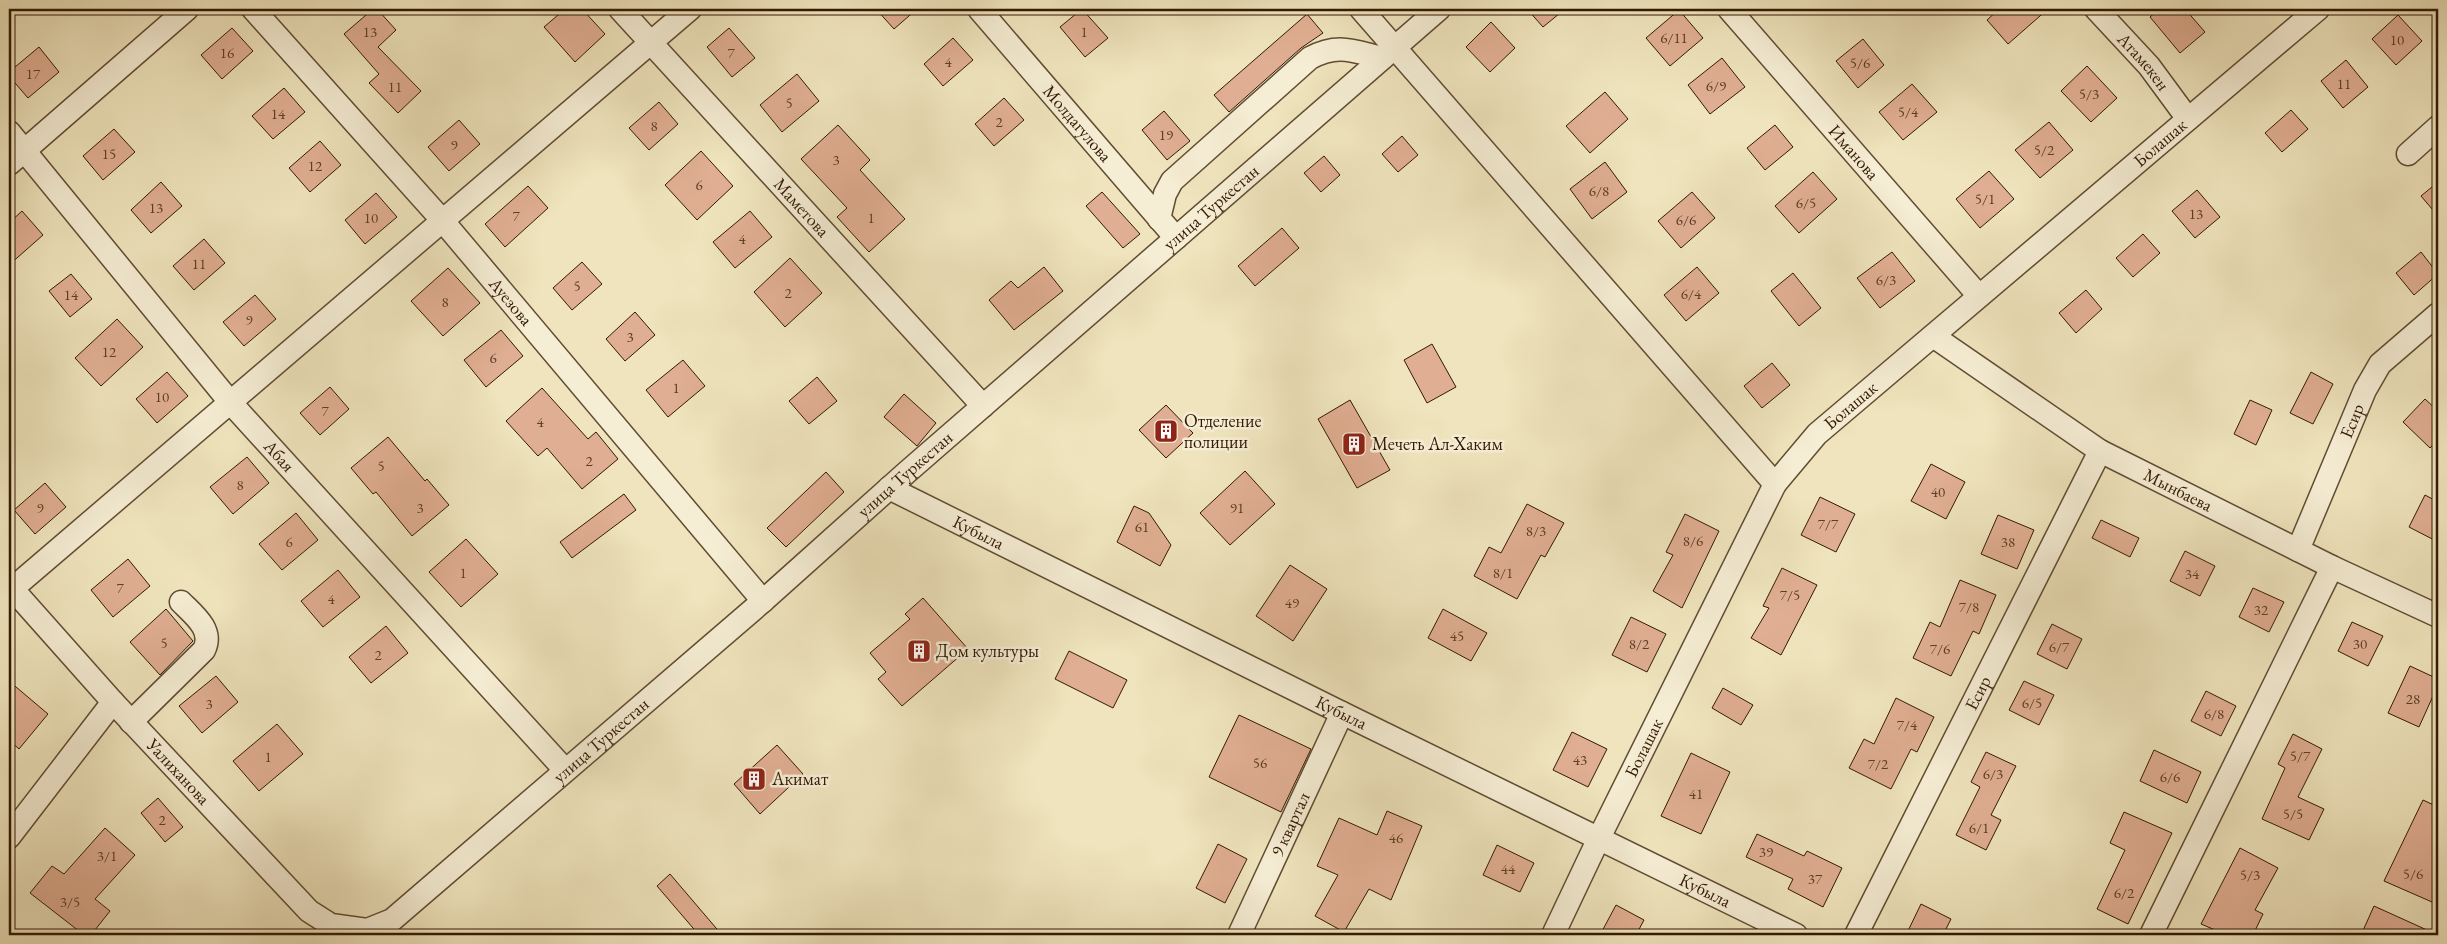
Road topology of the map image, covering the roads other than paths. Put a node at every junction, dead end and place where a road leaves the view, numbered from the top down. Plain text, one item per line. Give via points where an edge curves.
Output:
1 (187, 9) edge
2 (253, 9) edge
3 (620, 9) edge
4 (690, 9) edge
5 (979, 9) edge
6 (1361, 9) edge
7 (1439, 9) edge
8 (1729, 9) edge
9 (2096, 9) edge
10 (2318, 9) edge
11 (649, 43) junction
12 (1389, 53) junction
13 (2188, 119) junction
14 (2438, 128) edge
15 (9, 132) edge
16 (2408, 154) dead end
17 (17, 157) edge
18 (1159, 219) junction
19 (442, 220) junction
20 (1176, 238) junction
21 (1979, 296) junction
22 (2438, 314) edge
23 (1933, 336) junction
24 (230, 402) junction
25 (983, 406) junction
26 (2100, 451) junction
27 (1775, 484) junction
28 (889, 488) junction
29 (2298, 550) junction
30 (2332, 567) junction
31 (10, 587) edge
32 (763, 600) junction
33 (181, 602) dead end
34 (2438, 616) edge
35 (113, 702) junction
36 (1342, 714) junction
37 (131, 722) junction
38 (565, 770) junction
39 (9, 837) edge
40 (1599, 838) junction
41 (369, 933) edge
42 (1239, 935) edge
43 (1553, 935) edge
44 (1796, 935) edge
45 (1856, 935) edge
46 (2151, 935) edge

1 - 17 street
2 - 19 street, Ауезова
3 - 11 street, Маметова
4 - 11 street
5 - 18 street, Молдагулова
6 - 12 street
7 - 12 street, улица Туркестан
8 - 21 street, Иманова
9 - 13 street, Атамекен via 2149,66
10 - 13 street, Болашак
11 - 19 street
11 - 25 street, Маметова
12 - 18 street via 1344,48 1324,51 1310,58 1172,181
12 - 20 street, улица Туркестан
12 - 27 street
13 - 21 street, Болашак
14 - 16 street
15 - 17 street, Абая
17 - 24 street, Абая
18 - 20 street, Молдагулова
19 - 24 street
19 - 32 street, Ауезова
20 - 25 street, улица Туркестан
21 - 23 street, Болашак
22 - 29 street, Есир via 2380,364 2365,390
23 - 26 street, Мынбаева
23 - 27 street, Болашак via 1818,434
24 - 31 street
24 - 38 street, Абая
25 - 28 street, улица Туркестан
26 - 29 street, Мынбаева
26 - 45 street, Есир
27 - 40 street, Болашак
28 - 32 street, улица Туркестан
28 - 36 street, Кубыла
29 - 30 street, Мынбаева
30 - 34 street, Мынбаева
30 - 46 street
31 - 35 street, Уалиханова
32 - 38 street, улица Туркестан
33 - 37 street via 202,624 208,642 204,650
35 - 37 street, Уалиханова
35 - 39 street
36 - 40 street, Кубыла
36 - 42 street, 9 квартал
37 - 41 street, Уалиханова via 309,911 331,925
38 - 41 street, улица Туркестан via 392,920
40 - 43 street, Болашак
40 - 44 street, Кубыла

